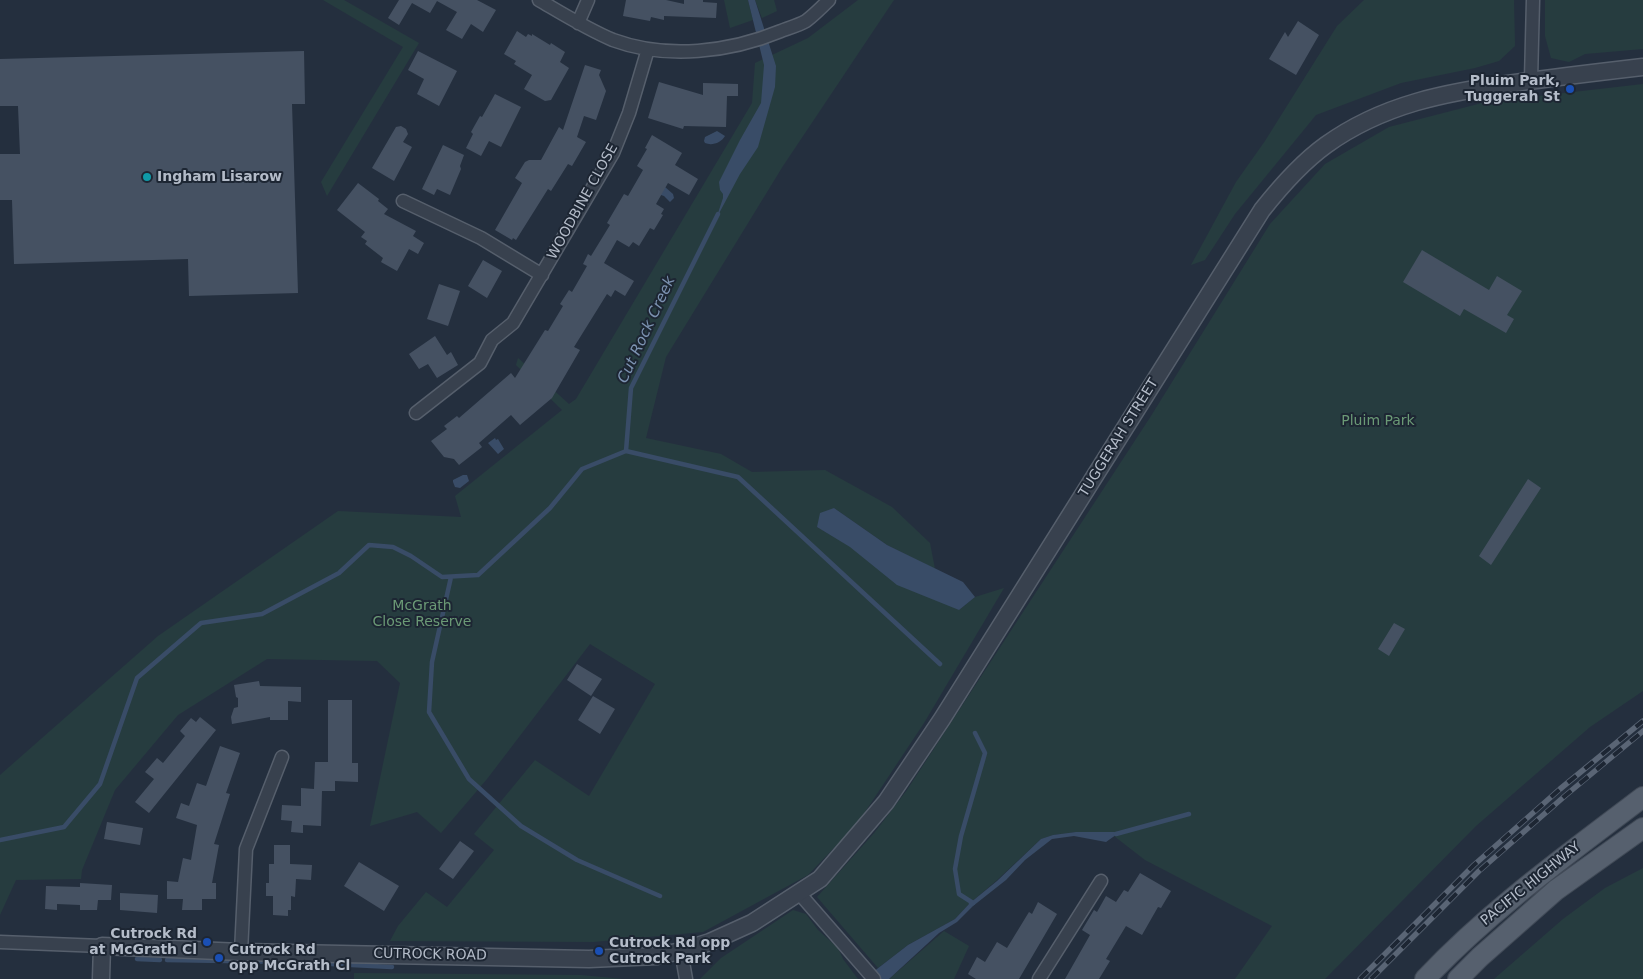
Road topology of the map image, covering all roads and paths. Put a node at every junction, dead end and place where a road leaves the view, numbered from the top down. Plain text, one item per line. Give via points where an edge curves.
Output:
1 (539, 0) edge
2 (588, 0) edge
3 (829, 0) edge
4 (1533, 0) edge
5 (578, 23) junction
6 (648, 49) junction
7 (1643, 66) edge
8 (1532, 80) junction
9 (403, 202) dead end
10 (542, 275) junction
11 (416, 413) dead end
12 (282, 757) dead end
13 (1643, 797) edge
14 (1643, 828) edge
15 (1101, 881) dead end
16 (799, 893) junction
17 (0, 942) edge
18 (102, 946) junction
19 (680, 951) junction
20 (241, 952) junction
21 (101, 979) edge
22 (686, 979) edge
23 (874, 979) edge
24 (1039, 979) edge
25 (1425, 979) edge
26 (1458, 979) edge

1 - 5 street
2 - 5 street
3 - 6 street via 806,21 732,48 692,52
4 - 8 street
5 - 6 street via 614,40
6 - 10 street, WOODBINE CLOSE via 613,153
7 - 8 street, TUGGERAH STREET
8 - 16 street, TUGGERAH STREET via 1460,90 1384,113 1326,145 1279,188 886,802 820,879
9 - 10 street via 480,238
10 - 11 street, WOODBINE CLOSE via 513,323 492,340 480,363
12 - 20 street via 246,849
13 - 25 main road, PACIFIC HIGHWAY via 1493,913
14 - 26 main road, PACIFIC HIGHWAY via 1556,890
15 - 24 street
16 - 19 street, TUGGERAH STREET via 752,923
16 - 23 street
17 - 18 street, CUTROCK ROAD
18 - 20 street, CUTROCK ROAD
18 - 21 street
19 - 20 street, CUTROCK ROAD via 635,958 588,959
19 - 22 street

